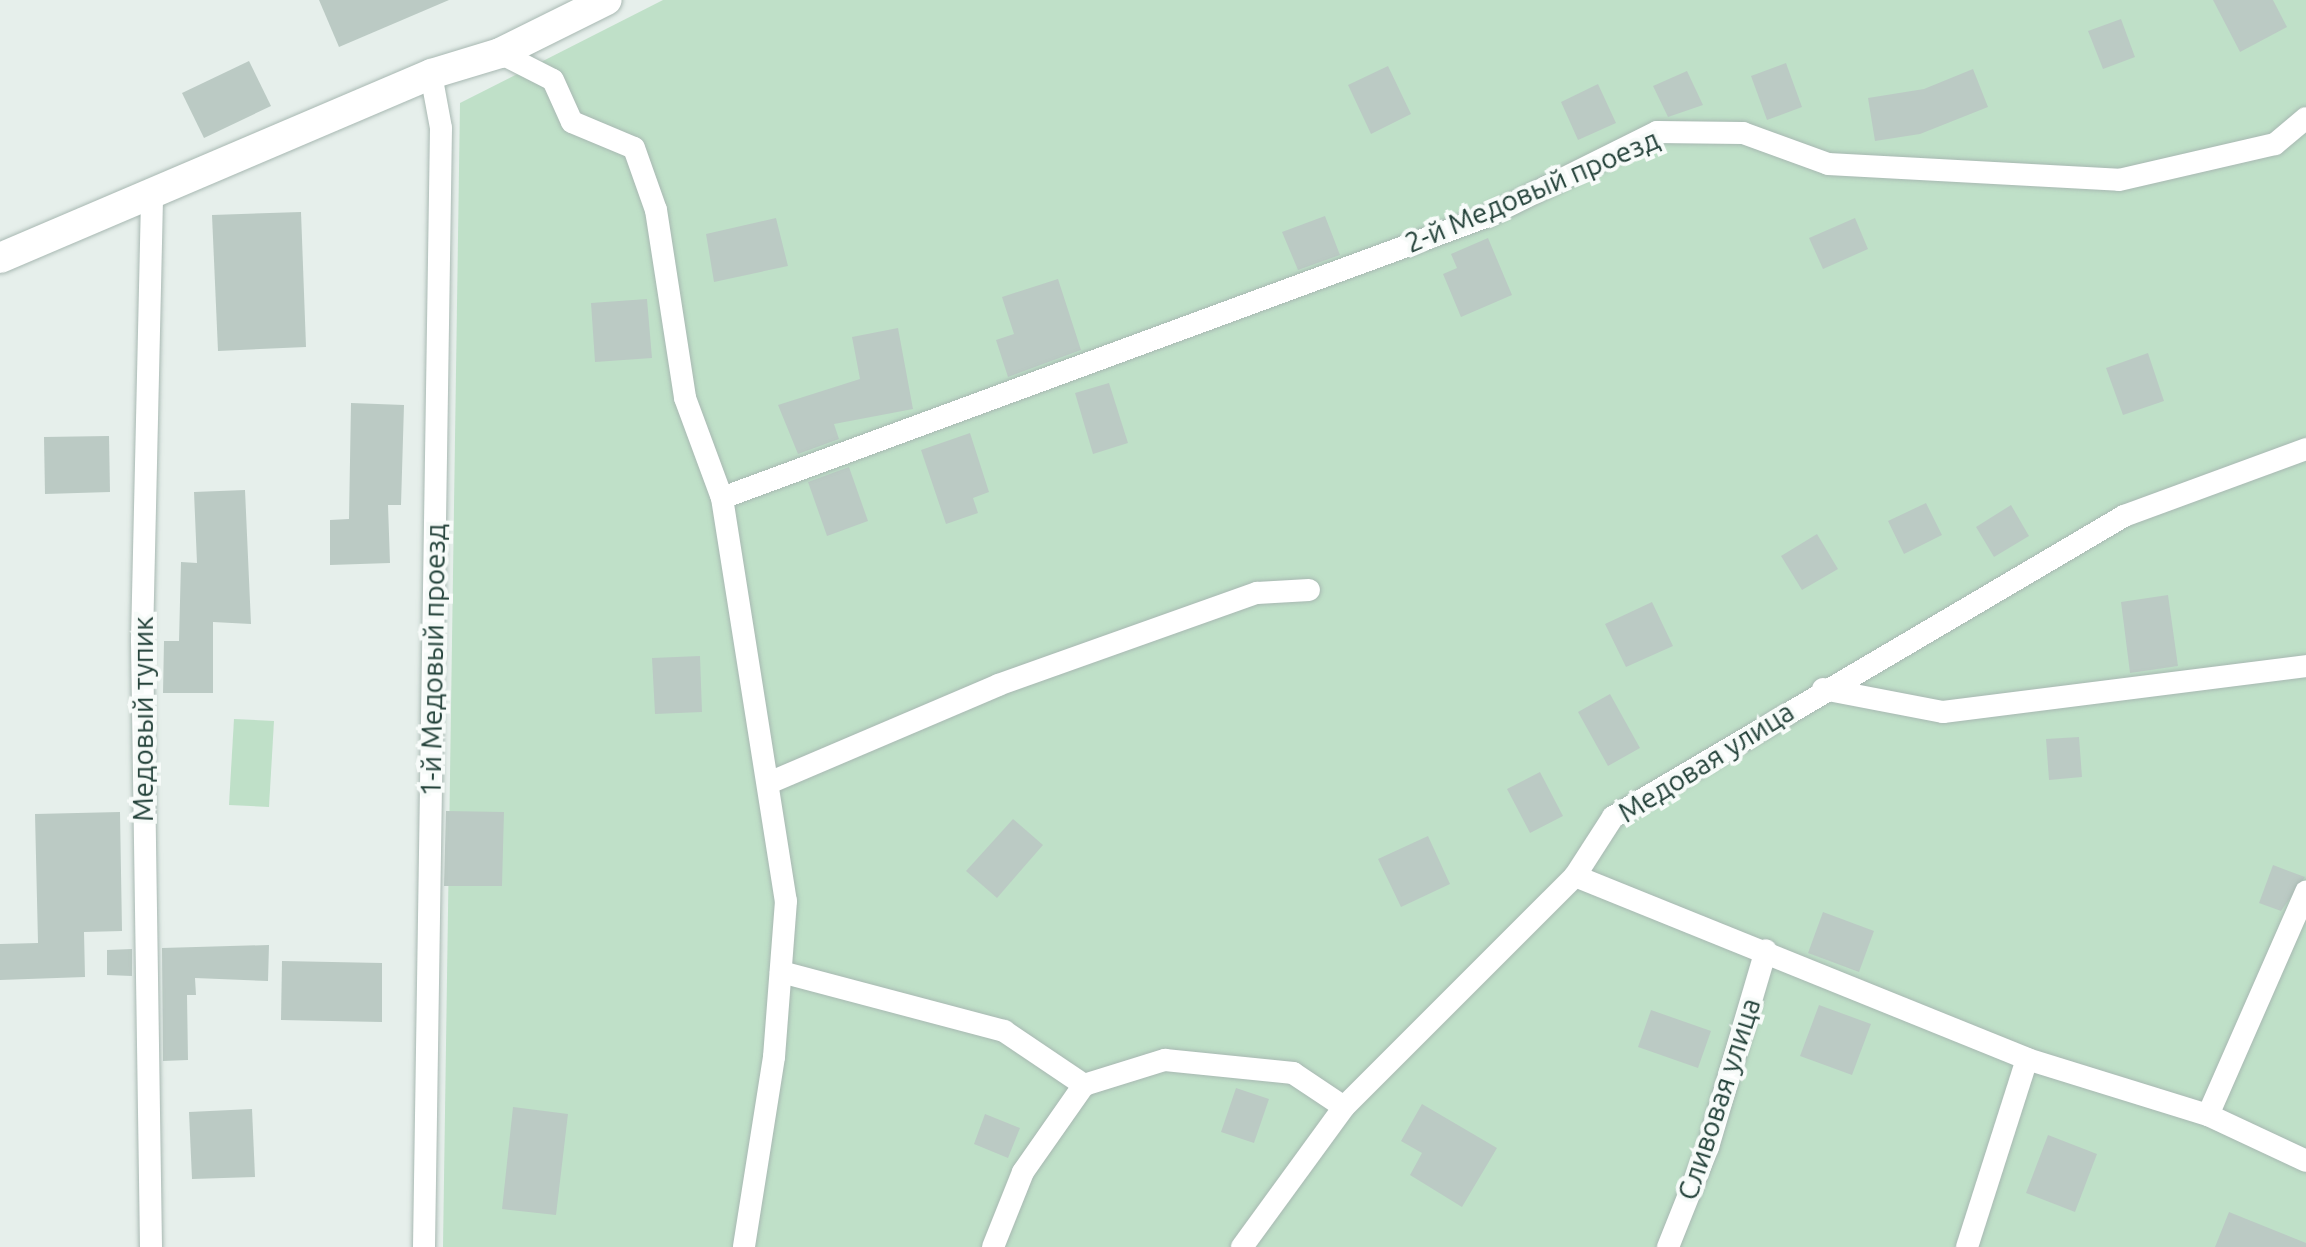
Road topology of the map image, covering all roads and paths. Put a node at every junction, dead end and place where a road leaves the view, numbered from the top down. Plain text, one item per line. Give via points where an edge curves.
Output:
1 (606, 0) edge
2 (500, 53) junction
3 (431, 74) junction
4 (2306, 118) edge
5 (152, 190) junction
6 (0, 258) edge
7 (2306, 449) edge
8 (722, 498) junction
9 (1309, 590) dead end
10 (2306, 666) edge
11 (1822, 690) junction
12 (772, 782) junction
13 (1575, 876) junction
14 (2306, 892) edge
15 (1766, 950) junction
16 (781, 972) junction
17 (2027, 1058) junction
18 (1084, 1085) junction
19 (1344, 1107) junction
20 (2208, 1115) junction
21 (2306, 1161) edge
22 (151, 1247) edge
23 (424, 1247) edge
24 (744, 1247) edge
25 (993, 1247) edge
26 (1242, 1247) edge
27 (1668, 1247) edge
28 (1968, 1247) edge

1 - 2 street
2 - 3 street
2 - 8 lane via 553,80 572,122 634,148 656,210 685,398
3 - 5 street
3 - 23 lane, 1-й Медовый проезд via 442,128
4 - 8 lane, 2-й Медовый проезд via 2275,144 2119,180 1828,164 1743,132 1656,132 1488,216
5 - 6 street
5 - 22 lane, Медовый тупик via 142,640
7 - 11 lane, Медовая улица via 2124,516
8 - 12 lane
9 - 12 lane via 1257,593 998,685
10 - 11 lane via 1942,712
11 - 13 lane, Медовая улица via 1613,817
12 - 16 lane via 786,901
13 - 15 lane
13 - 19 lane, Медовая улица
14 - 20 lane
15 - 17 lane
15 - 27 lane, Сливовая улица via 1708,1147
16 - 18 lane via 1004,1030
16 - 24 lane
17 - 20 lane
17 - 28 lane
18 - 19 lane via 1165,1060 1293,1073
18 - 25 lane via 1023,1172
19 - 26 lane, Медовая улица
20 - 21 lane

